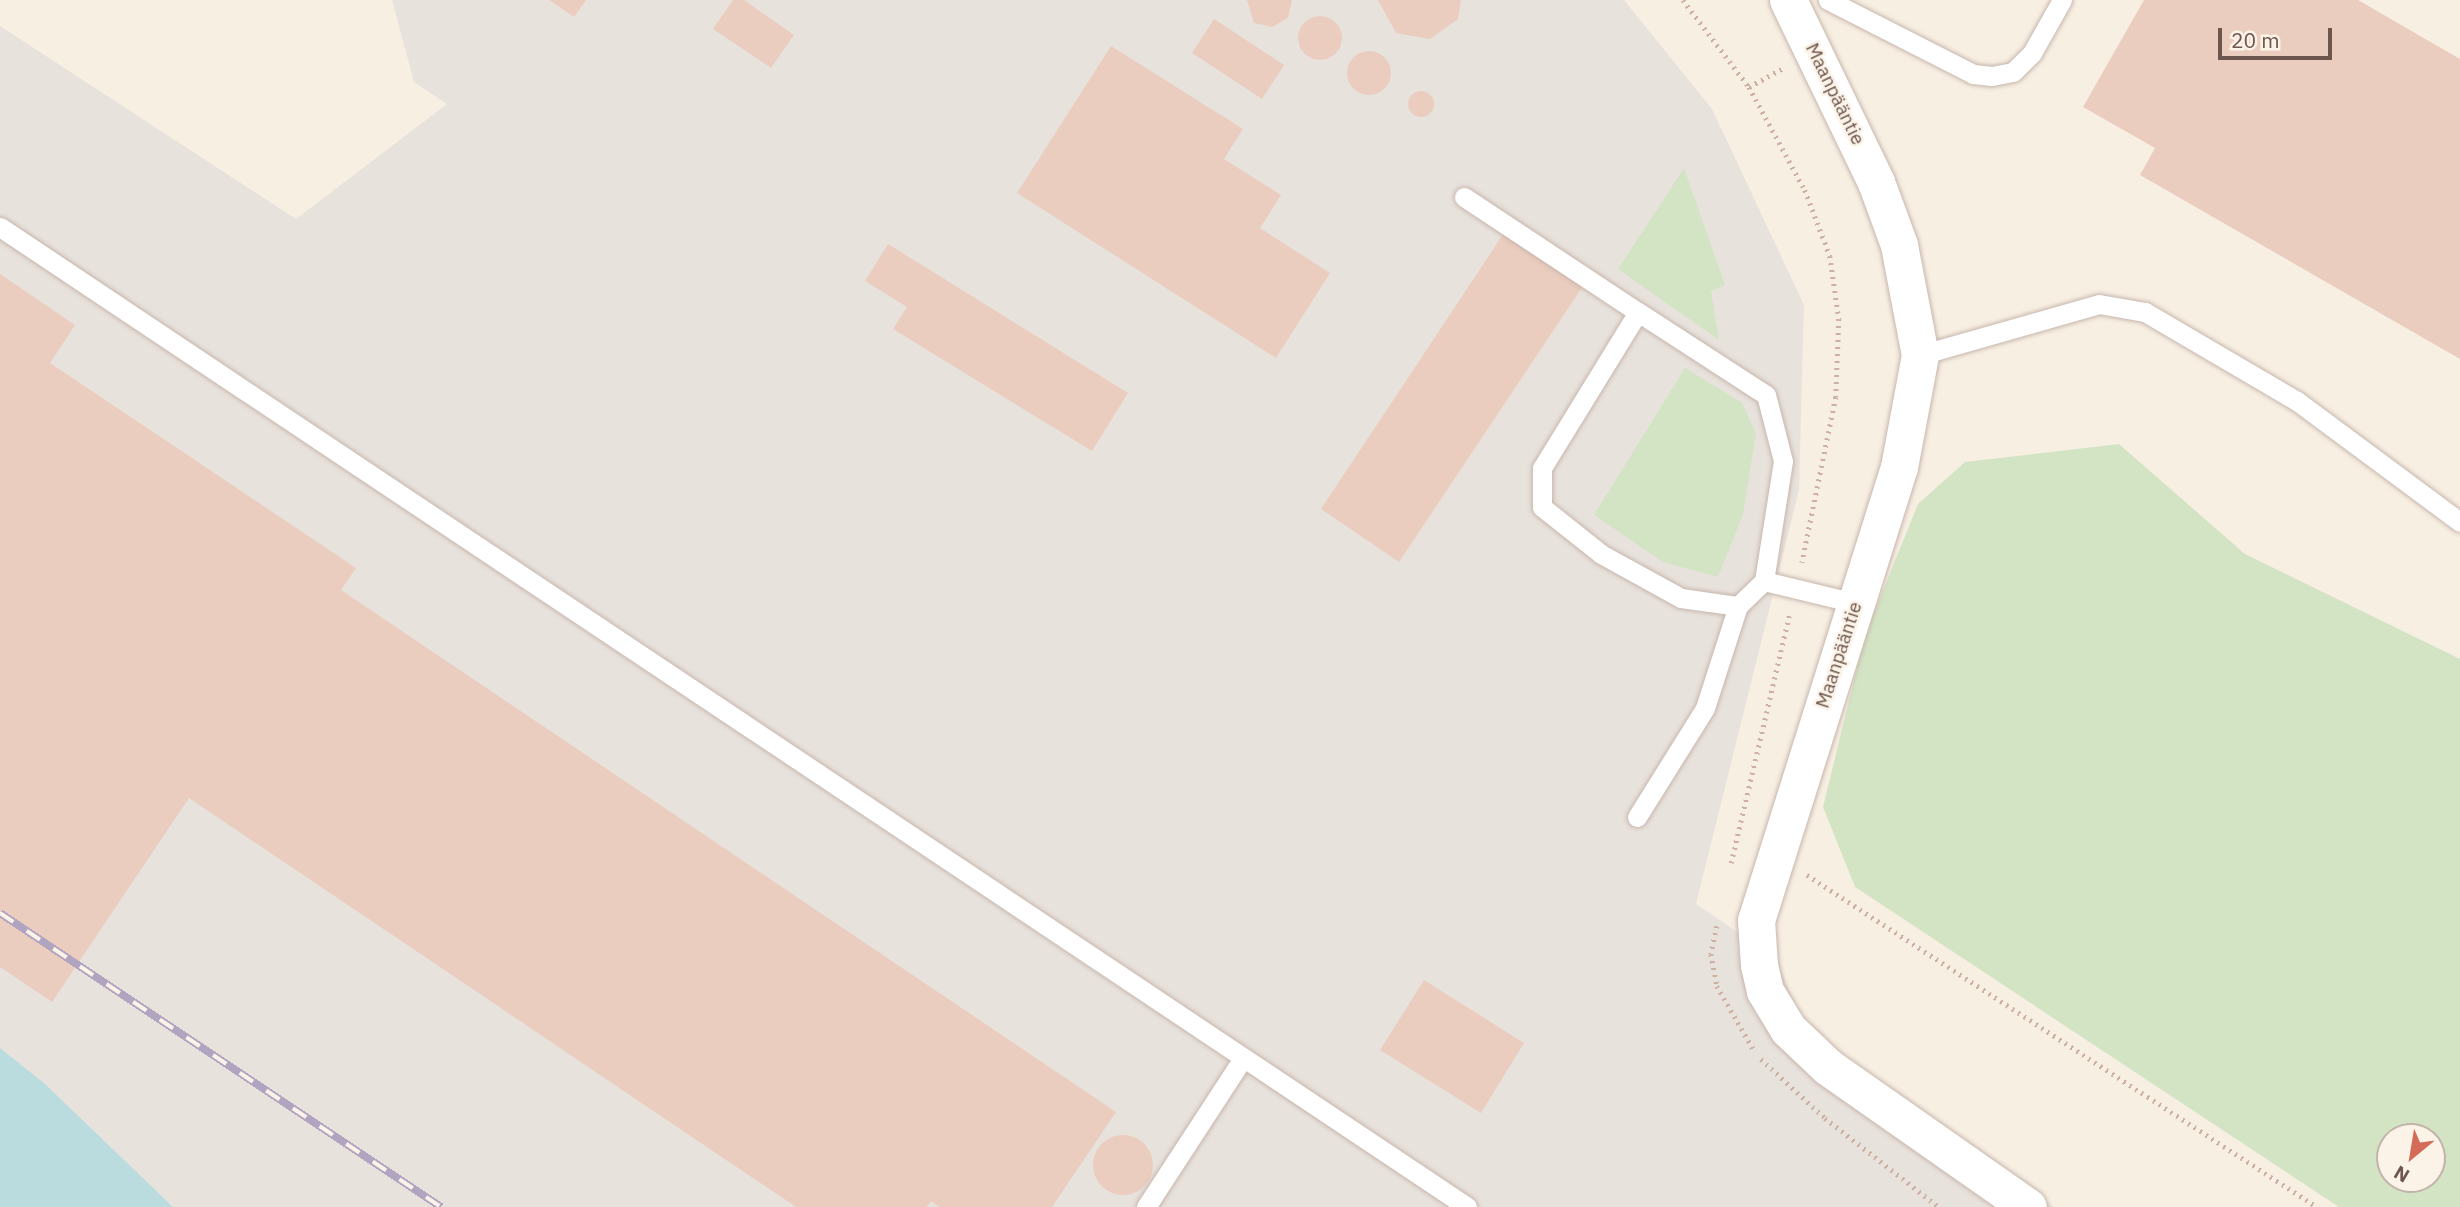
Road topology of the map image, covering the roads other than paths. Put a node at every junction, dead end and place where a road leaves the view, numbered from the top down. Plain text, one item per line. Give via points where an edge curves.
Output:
1 (1788, 0) edge
2 (1828, 0) edge
3 (2062, 0) edge
4 (1464, 197) dead end
5 (0, 227) edge
6 (1638, 312) junction
7 (1920, 355) junction
8 (2460, 522) edge
9 (1764, 581) junction
10 (1855, 603) junction
11 (1738, 606) junction
12 (1637, 817) dead end
13 (1244, 1058) junction
14 (1146, 1207) edge
15 (1467, 1207) edge
16 (2028, 1207) edge

1 - 7 street, Maanpääntie via 1876,181 1899,246
2 - 3 lane via 1973,74 1992,76 2014,72 2032,53
4 - 6 lane
5 - 13 lane
6 - 9 lane via 1766,395 1783,461
6 - 11 lane via 1542,468 1542,506 1601,554 1681,598
7 - 8 lane via 2099,304 2145,312 2297,401
7 - 10 street, Maanpääntie via 1899,467
9 - 10 lane
9 - 11 lane
10 - 16 street, Maanpääntie via 1756,920 1765,991 1788,1029 1828,1067
11 - 12 lane via 1704,708
13 - 14 lane
13 - 15 lane

